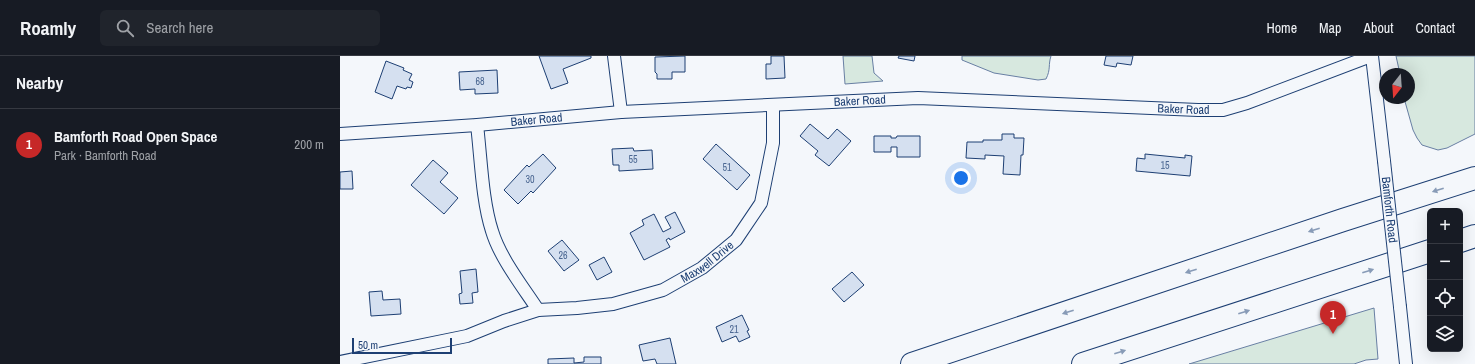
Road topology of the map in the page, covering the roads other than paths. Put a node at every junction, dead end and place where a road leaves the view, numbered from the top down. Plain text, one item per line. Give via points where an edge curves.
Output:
1 (614, 56) edge
2 (1372, 56) edge
3 (773, 105) junction
4 (620, 112) junction
5 (478, 125) junction
6 (340, 134) edge
7 (1475, 178) edge
8 (1475, 236) edge
9 (1463, 240) edge
10 (1427, 252) edge
11 (538, 310) junction
12 (340, 362) edge
13 (912, 364) edge
14 (1083, 364) edge
15 (1406, 364) edge

1 - 4 street
2 - 3 street, Baker Road via 1223,110 918,98
2 - 15 street, Bamforth Road, bridge
3 - 4 street, Baker Road
3 - 11 street, Maxwell Drive via 773,143 761,203 736,240 702,268 663,290 613,304
4 - 5 street, Baker Road
5 - 6 street, Baker Road
5 - 11 street via 486,205 492,232 505,260
7 -> 13 highway
8 - 9 highway
14 -> 10 highway
11 - 12 street, Maxwell Drive via 467,336

